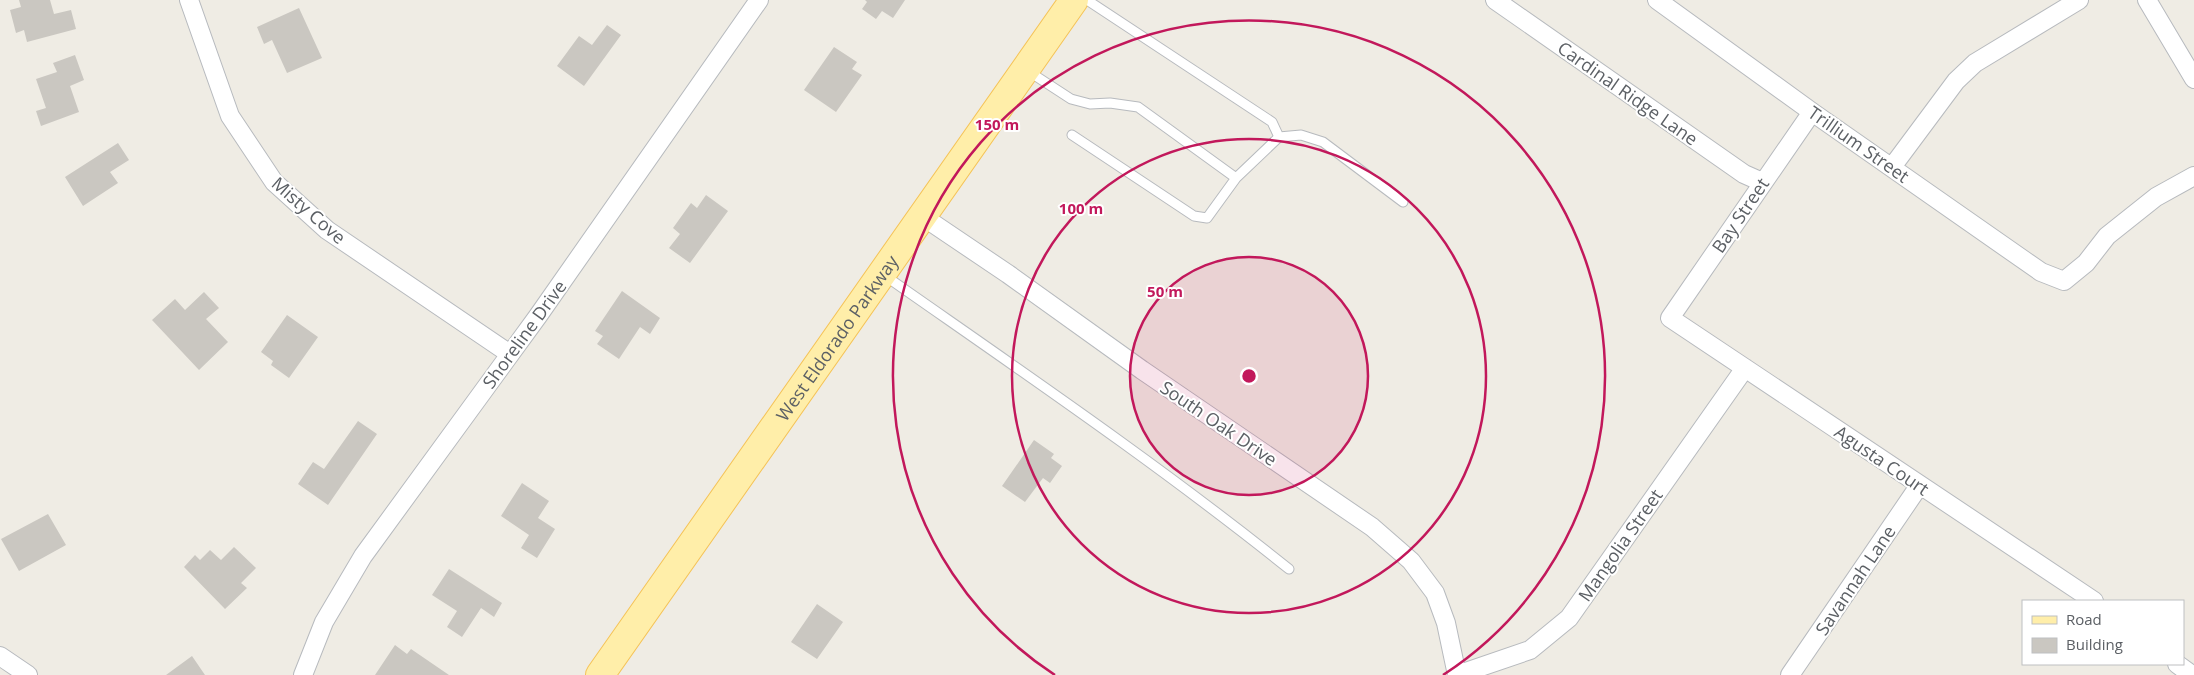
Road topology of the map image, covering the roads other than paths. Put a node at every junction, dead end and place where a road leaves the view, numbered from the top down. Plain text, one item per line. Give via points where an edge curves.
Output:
1 (189, 0) edge
2 (759, 0) edge
3 (1074, 0) edge
4 (1087, 0) edge
5 (1495, 0) edge
6 (1657, 0) edge
7 (2079, 0) edge
8 (2147, 0) edge
9 (1025, 70) junction
10 (2194, 79) edge
11 (1812, 112) junction
12 (1072, 135) dead end
13 (1279, 137) junction
14 (1892, 167) junction
15 (2194, 176) edge
16 (1236, 178) junction
17 (1762, 182) junction
18 (1403, 202) dead end
19 (922, 216) junction
20 (882, 274) junction
21 (1670, 318) joint
22 (510, 354) junction
23 (1745, 368) junction
24 (1919, 486) junction
25 (1288, 569) dead end
26 (2092, 600) edge
27 (0, 656) edge
28 (2178, 665) edge
29 (28, 675) edge
30 (303, 675) edge
31 (600, 675) edge
32 (1457, 675) edge
33 (1790, 675) edge
34 (2192, 675) edge

1 - 22 street, Misty Cove via 230,116 274,182 327,230
2 - 22 street, Shoreline Drive
3 - 9 main road, West Eldorado Parkway
4 - 13 lane via 1272,122
5 - 17 street, Cardinal Ridge Lane via 1744,174
6 - 11 street, Trillium Street
7 - 14 street via 1975,63 1956,81
8 - 10 street
9 - 16 lane via 1071,99 1090,104 1138,107
9 - 19 main road, West Eldorado Parkway
11 - 14 street, Trillium Street
11 - 17 street, Bay Street
12 - 16 lane via 1194,216 1208,218
13 - 16 lane
13 - 18 lane via 1301,135 1323,142
14 - 15 street, Trillium Street via 2041,272 2064,281 2086,263 2107,236 2156,197
17 - 21 street, Bay Street
19 - 20 main road, West Eldorado Parkway
19 - 32 street, South Oak Drive via 1372,527 1411,561 1435,593 1446,623
20 - 25 lane via 1192,492
20 - 31 main road, West Eldorado Parkway
21 - 23 street, Agusta Court
22 - 30 street, Shoreline Drive via 363,556 324,622
23 - 24 street, Agusta Court
23 - 32 street, Mangolia Street via 1569,618 1530,650
24 - 26 street, Agusta Court
24 - 33 street, Savannah Lane
27 - 29 street
28 - 34 street

